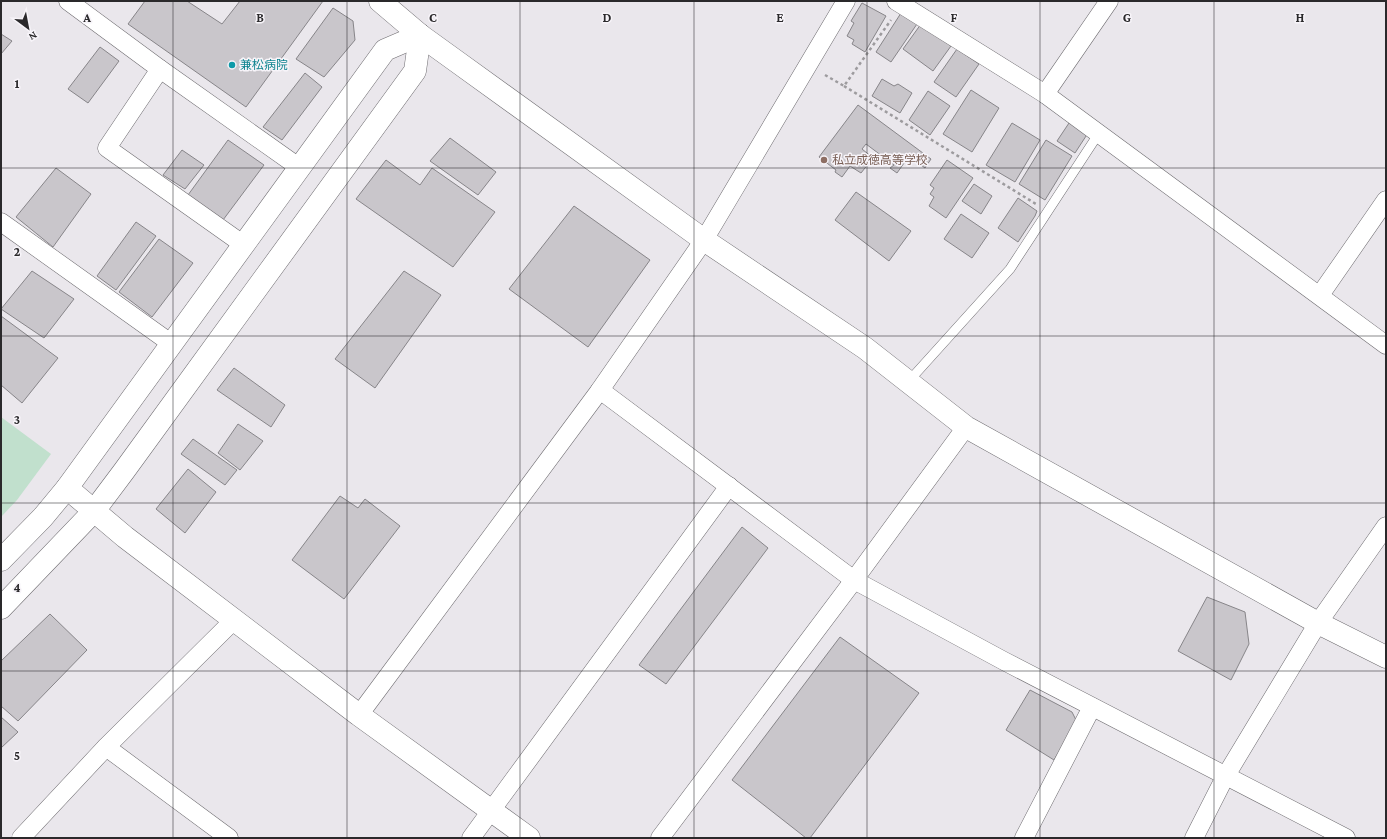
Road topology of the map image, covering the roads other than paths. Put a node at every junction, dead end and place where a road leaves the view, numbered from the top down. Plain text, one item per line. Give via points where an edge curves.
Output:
1 (68, 1) edge
2 (380, 1) edge
3 (846, 1) edge
4 (1109, 1) edge
5 (899, 3) edge
6 (420, 35) junction
7 (160, 69) junction
8 (1045, 94) junction
9 (1099, 133) junction
10 (300, 168) junction
11 (1386, 200) edge
12 (1, 222) edge
13 (704, 240) junction
14 (244, 245) junction
15 (1320, 295) junction
16 (172, 344) junction
17 (1386, 345) edge
18 (908, 382) junction
19 (600, 390) junction
20 (966, 427) junction
21 (729, 486) junction
22 (67, 488) junction
23 (94, 511) junction
24 (1386, 526) edge
25 (1, 560) edge
26 (854, 580) junction
27 (1, 608) edge
28 (235, 619) junction
29 (1318, 623) junction
30 (1386, 657) edge
31 (1092, 707) junction
32 (359, 715) junction
33 (106, 747) junction
34 (1225, 777) junction
35 (490, 811) junction
36 (21, 838) edge
37 (229, 838) edge
38 (470, 838) edge
39 (529, 838) edge
40 (660, 838) edge
41 (1024, 838) edge
42 (1194, 838) edge
43 (1346, 838) edge

1 - 7 street
2 - 6 street
3 - 13 street
4 - 8 street
5 - 8 street
6 - 10 street via 385,50
6 - 13 street
6 - 23 street via 415,71
7 - 10 street
7 - 14 street via 107,148
8 - 9 street
9 - 15 street
9 - 18 lane via 1010,269
10 - 14 street
11 - 15 street
12 - 16 street
13 - 18 street via 866,348
13 - 19 street
14 - 16 street
15 - 17 street
16 - 22 street
18 - 20 street
19 - 21 street
19 - 32 street
20 - 26 street
20 - 29 street
21 - 26 street
21 - 35 street
22 - 23 street
22 - 25 street
23 - 27 street
23 - 28 street
24 - 29 street
26 - 31 street
26 - 40 street
28 - 32 street
28 - 33 street
29 - 30 street
29 - 34 street
31 - 34 street
31 - 41 street
32 - 35 street
33 - 36 street
33 - 37 street
34 - 42 street
34 - 43 street
35 - 38 street
35 - 39 street

